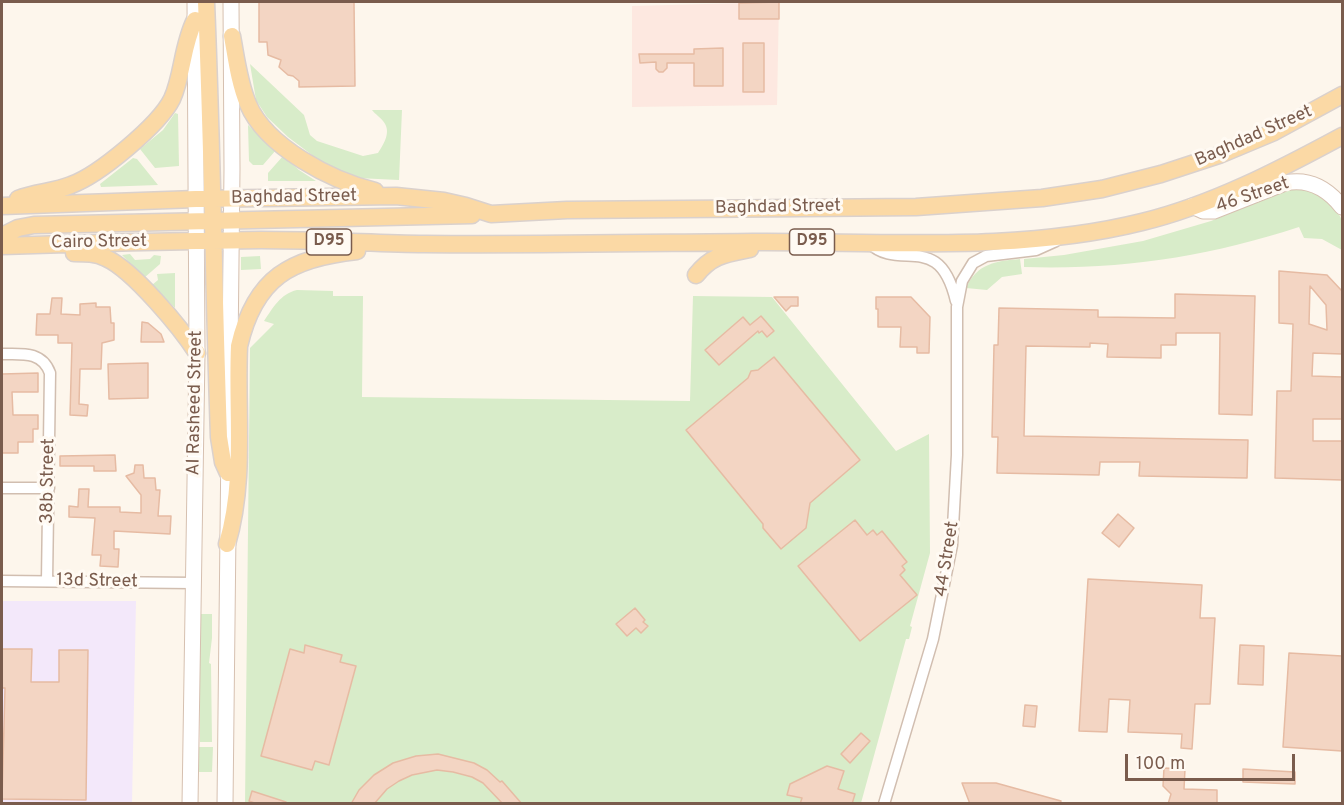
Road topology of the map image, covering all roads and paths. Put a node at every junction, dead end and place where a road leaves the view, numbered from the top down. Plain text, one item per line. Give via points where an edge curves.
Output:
1 (195, 2) edge
2 (207, 2) edge
3 (231, 2) edge
4 (195, 20) junction
5 (232, 36) junction
6 (1342, 95) edge
7 (1342, 136) edge
8 (396, 196) junction
9 (205, 199) junction
10 (232, 199) junction
11 (3, 206) edge
12 (1192, 206) junction
13 (1342, 207) edge
14 (491, 214) junction
15 (205, 220) junction
16 (231, 220) junction
17 (2, 236) edge
18 (1064, 236) junction
19 (205, 241) junction
20 (231, 241) junction
21 (791, 242) junction
22 (868, 243) junction
23 (427, 244) junction
24 (2, 246) edge
25 (2, 250) edge
26 (696, 275) dead end
27 (957, 307) junction
28 (197, 353) junction
29 (2, 354) edge
30 (228, 473) junction
31 (2, 488) edge
32 (49, 488) junction
33 (227, 544) junction
34 (2, 580) edge
35 (47, 581) junction
36 (193, 583) junction
37 (190, 804) edge
38 (225, 804) edge
39 (884, 804) edge

1 - 4 main road
2 - 9 main road
3 - 5 main road, Al Rasheed Street
4 - 9 main road
4 - 11 main road via 187,36 174,93 154,123 84,180
5 - 8 main road via 248,106 268,133 340,180
5 - 10 main road, Al Rasheed Street
6 - 14 main road, Baghdad Street / D95 via 1275,132 1219,155 1102,189 1042,198 916,207
7 - 12 main road, Baghdad Street / D95
8 - 10 main road, Baghdad Street / D95
8 - 14 main road, Baghdad Street / D95 via 444,201
9 - 10 main road, Baghdad Street / D95
9 - 11 main road, D95
9 - 15 main road
10 - 16 main road, Al Rasheed Street
12 - 13 main road, 46 Street via 1214,211 1296,181 1317,185
12 - 18 main road, Baghdad Street / D95 via 1144,222
14 - 16 main road
15 - 16 main road
15 - 17 main road via 34,225
15 - 19 main road
16 - 20 main road, Al Rasheed Street
18 - 22 main road, Baghdad Street / D95
18 - 27 street, 44 Street via 1036,250 979,259 964,275
19 - 20 main road, Baghdad Street / D95
19 - 24 main road, Cairo Street / D95
19 - 28 main road, Al Rasheed Street
19 - 30 main road via 220,450
20 - 23 main road, Baghdad Street / D95
20 - 30 main road, Al Rasheed Street
21 - 22 main road, Baghdad Street / D95
21 - 23 main road, Baghdad Street / D95
21 - 26 main road via 718,256
22 - 27 street, 44 Street via 886,253 921,256 934,262 949,278
23 - 33 main road via 310,259 278,276 261,294 247,319 239,346 239,484
25 - 28 main road via 16,254 94,254 114,262 174,321
27 - 39 street, 44 Street via 957,455 952,545 933,639
28 - 36 main road, Al Rasheed Street
29 - 32 street, 38b Street via 36,356 48,366
30 - 33 main road, Al Rasheed Street
31 - 32 street
32 - 35 street, 38b Street
33 - 38 main road, Al Rasheed Street
34 - 35 street, 13d Street
35 - 36 street, 13d Street
36 - 37 main road, Al Rasheed Street

